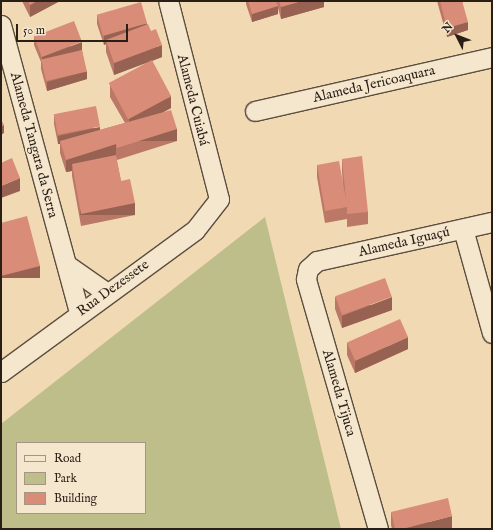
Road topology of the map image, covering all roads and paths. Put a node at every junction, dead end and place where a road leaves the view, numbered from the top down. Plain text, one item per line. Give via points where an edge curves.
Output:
1 (168, 1) edge
2 (1, 25) edge
3 (492, 57) edge
4 (256, 111) dead end
5 (219, 199) joint
6 (492, 222) edge
7 (463, 229) junction
8 (316, 261) joint
9 (67, 265) junction
10 (107, 293) junction
11 (79, 313) junction
12 (492, 333) edge
13 (1, 372) edge
14 (378, 529) edge

1 - 5 street, Alameda Cuiabá
2 - 9 street, Alameda Tangara da Serra
3 - 4 street, Alameda Jericoaquara
5 - 10 street, Rua Dezessete via 195,230
6 - 7 street, Alameda Iguaçú
7 - 8 street, Alameda Iguaçú
7 - 12 street
8 - 14 street, Alameda Tijuca via 308,269 306,279
9 - 10 street
9 - 11 street, Alameda Tangara da Serra
10 - 11 street, Rua Dezessete
11 - 13 street, Rua Dezessete

